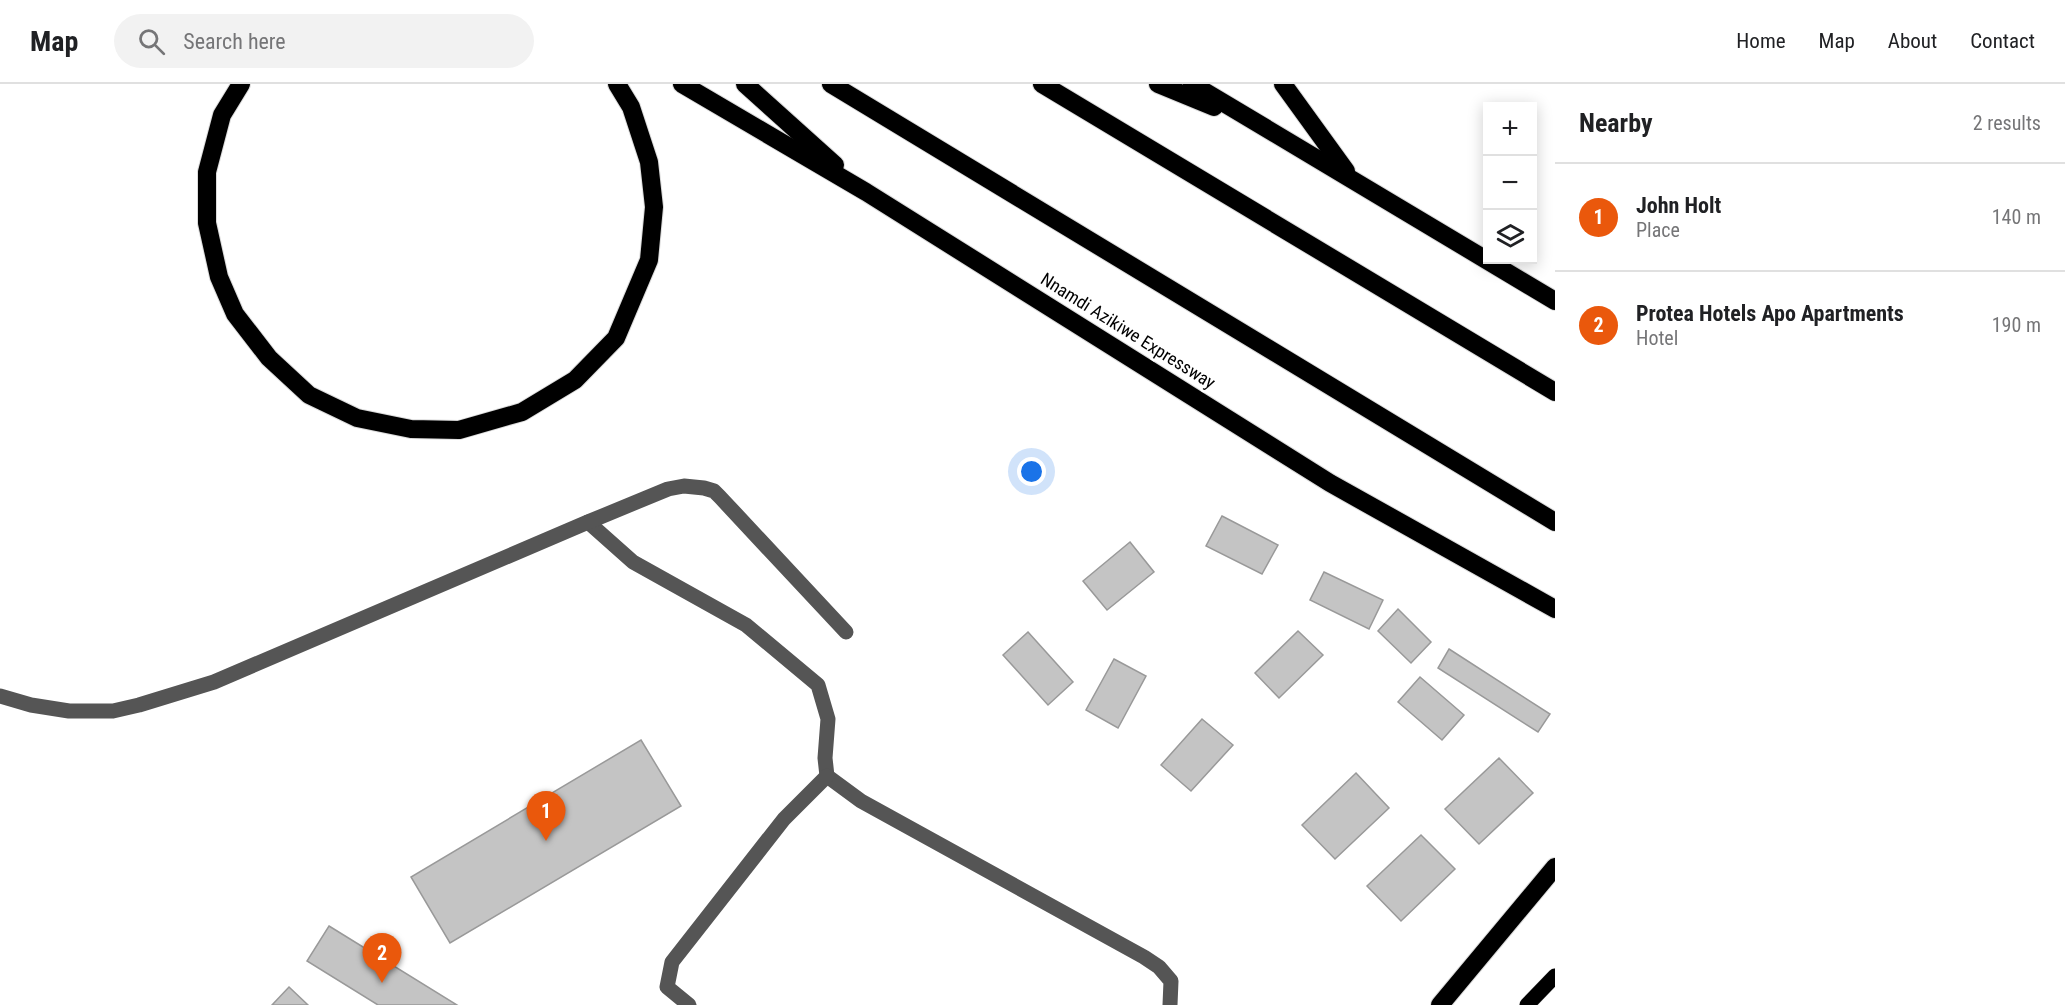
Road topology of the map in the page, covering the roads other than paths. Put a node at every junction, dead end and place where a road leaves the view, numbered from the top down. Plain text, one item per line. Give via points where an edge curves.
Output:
1 (241, 84) edge
2 (617, 84) edge
3 (682, 84) edge
4 (745, 84) edge
5 (831, 84) edge
6 (1042, 84) edge
7 (1158, 84) edge
8 (1192, 84) edge
9 (1282, 84) edge
10 (1279, 135) junction
11 (1352, 179) junction
12 (866, 192) junction
13 (1555, 301) edge
14 (1555, 392) edge
15 (588, 522) junction
16 (1555, 522) edge
17 (1521, 588) junction
18 (1555, 609) edge
19 (1555, 614) edge
20 (846, 632) dead end
21 (0, 696) edge
22 (827, 776) junction
23 (1555, 867) edge
24 (1555, 976) edge
25 (689, 1005) edge
26 (1170, 1005) edge
27 (1440, 1005) edge
28 (1527, 1005) edge

1 - 2 highway via 222,115 207,172 207,223 219,277 235,314 269,358 309,394 357,418 411,429 459,430 522,411 575,380 616,338 649,260 654,207 649,162 631,107
3 - 12 highway, Nnamdi Azikiwe Expressway
4 - 12 highway
5 - 16 highway
6 - 14 highway
7 - 10 highway
8 - 10 highway
9 - 11 highway
10 - 11 highway
11 - 13 highway
12 - 17 highway, Nnamdi Azikiwe Expressway via 1330,483
15 - 20 street via 668,489 684,486 714,491
15 - 21 street via 214,682 139,705 113,711 69,711
15 - 22 street via 633,562 746,625 818,685 828,719
17 - 18 highway, Nnamdi Azikiwe Expressway
17 - 19 highway
22 - 25 street via 784,819 672,962 667,987
22 - 26 street via 861,801 1152,962 1171,981
23 - 27 highway
24 - 28 main road

